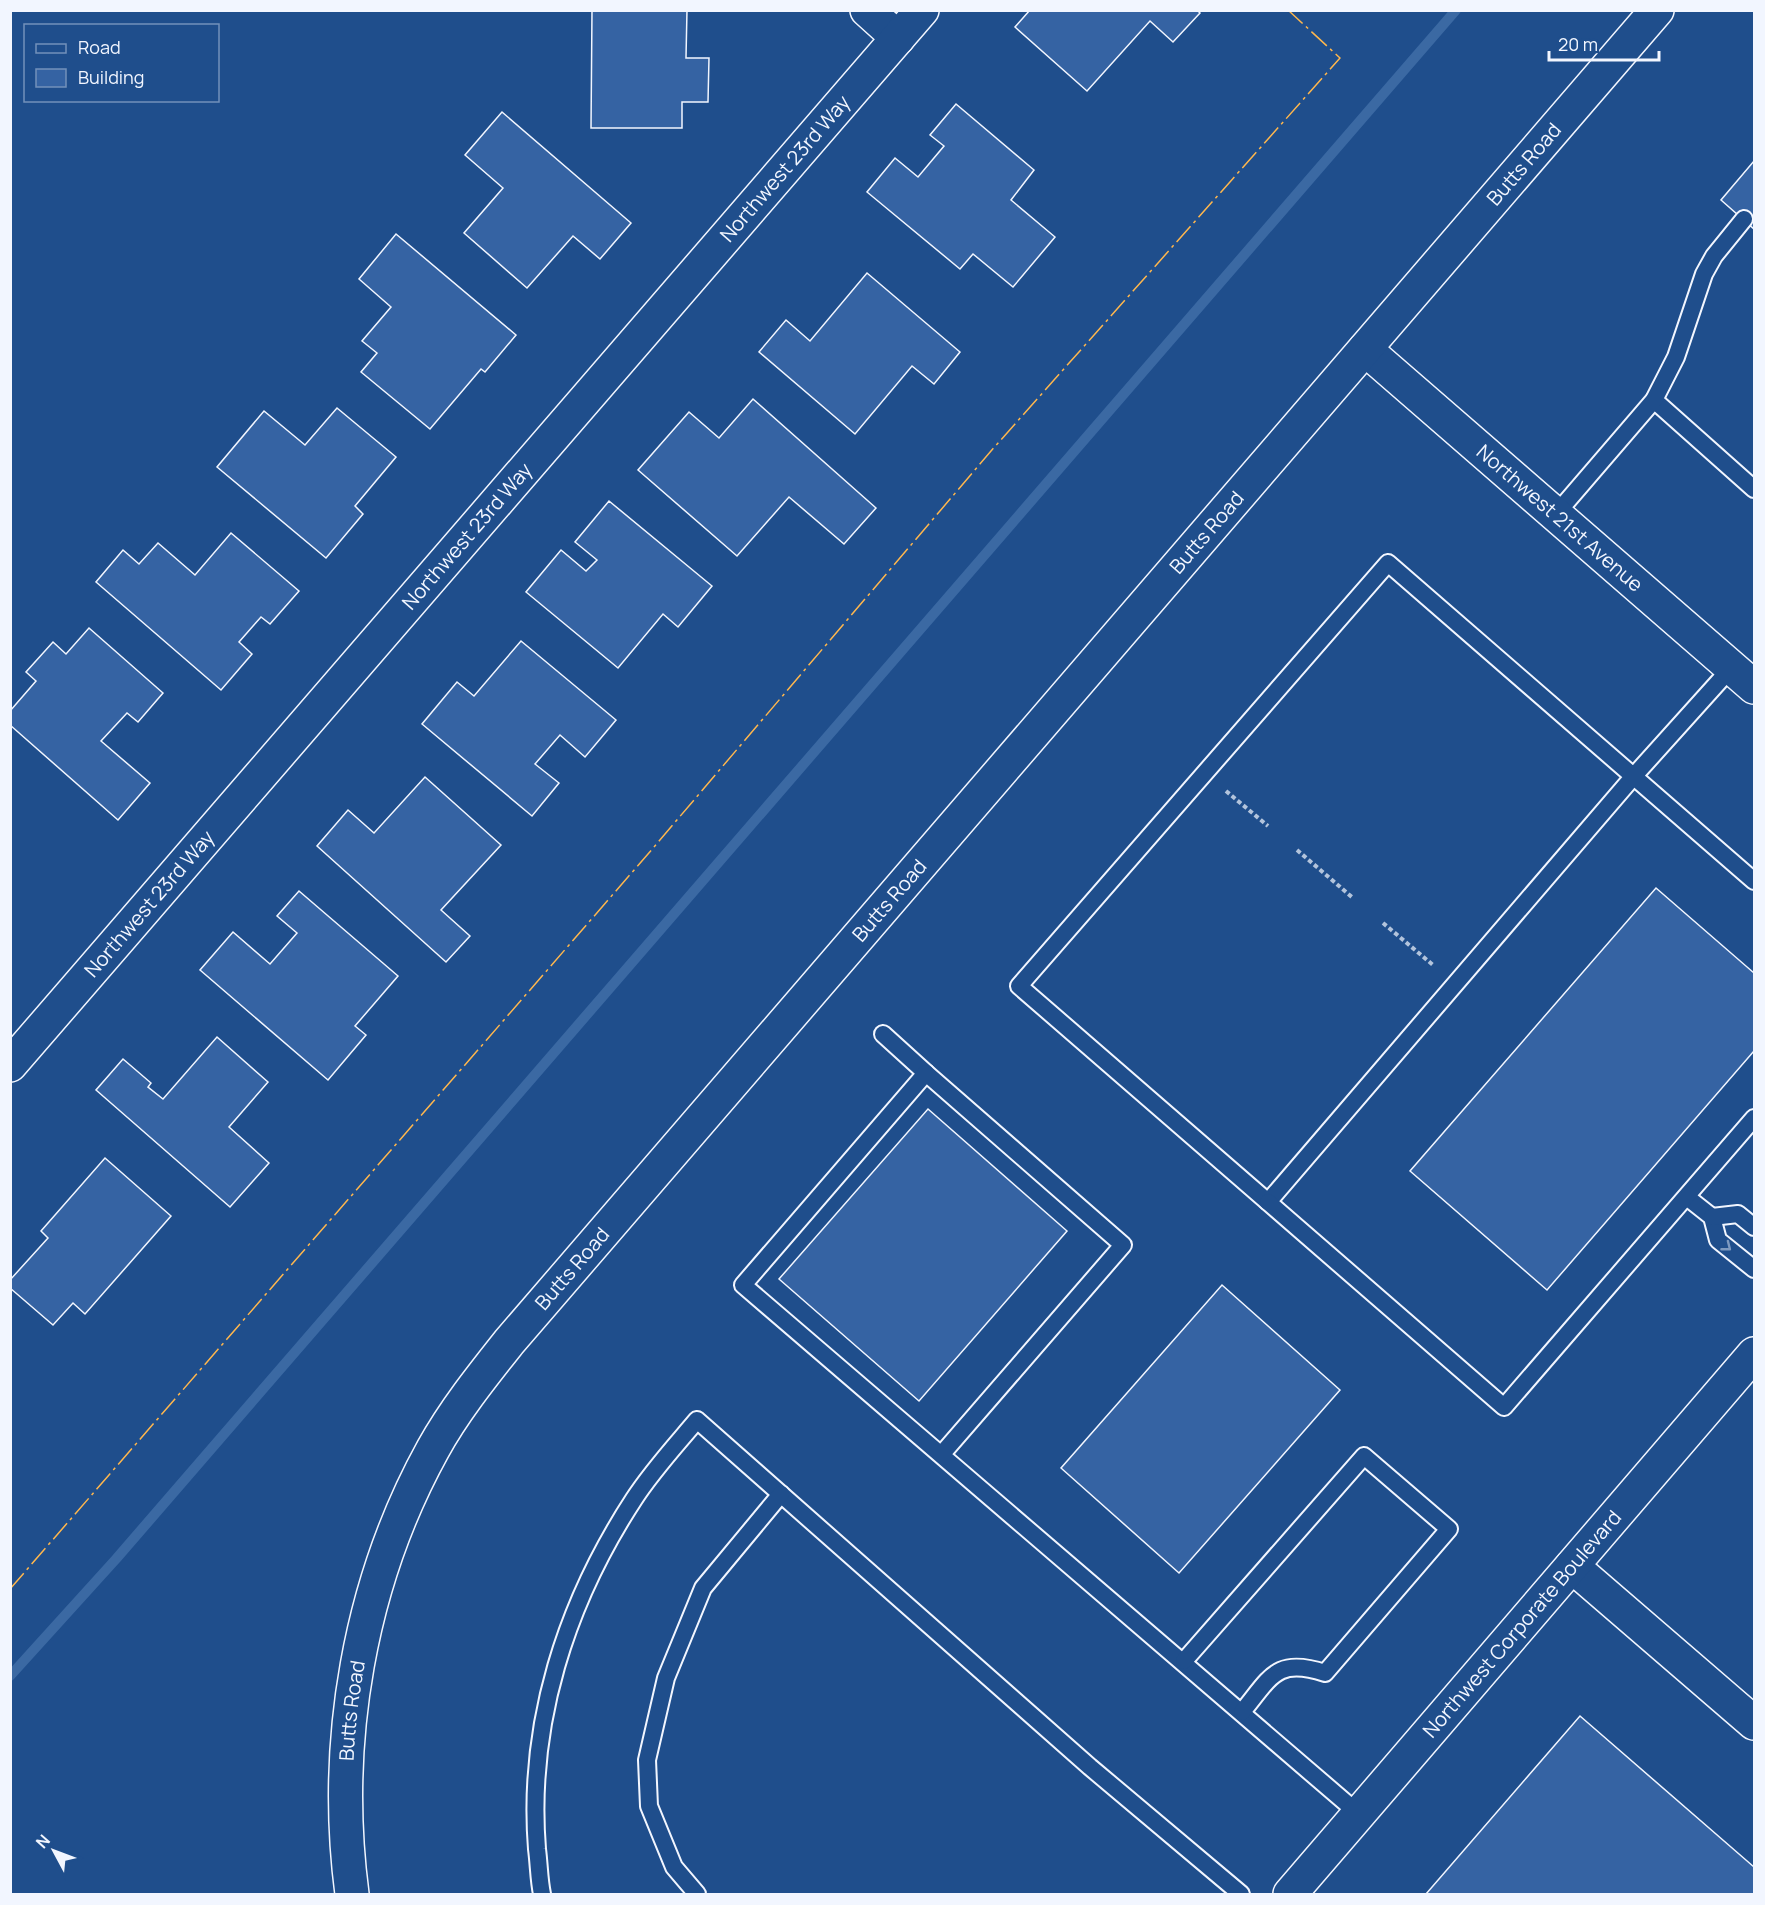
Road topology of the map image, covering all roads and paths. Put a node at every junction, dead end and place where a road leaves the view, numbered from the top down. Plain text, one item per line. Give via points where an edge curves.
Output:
1 (867, 10) edge
2 (922, 10) edge
3 (1657, 10) edge
4 (898, 38) junction
5 (1744, 219) dead end
6 (1365, 349) junction
7 (1654, 400) junction
8 (1755, 489) edge
9 (1556, 514) junction
10 (1743, 677) edge
11 (1633, 777) junction
12 (1219, 784) dead end
13 (1268, 825) dead end
14 (1297, 850) dead end
15 (1755, 881) edge
16 (1353, 898) dead end
17 (1383, 923) dead end
18 (1433, 965) dead end
19 (883, 1034) dead end
20 (10, 1065) edge
21 (926, 1073) junction
22 (1755, 1118) edge
23 (1688, 1198) junction
24 (1268, 1203) junction
25 (1712, 1217) junction
26 (1755, 1227) edge
27 (1755, 1269) edge
28 (1755, 1354) edge
29 (941, 1455) junction
30 (781, 1494) junction
31 (1572, 1566) junction
32 (1184, 1661) junction
33 (1242, 1712) junction
34 (1755, 1724) edge
35 (1359, 1814) junction
36 (352, 1894) edge
37 (542, 1894) edge
38 (697, 1894) edge
39 (1241, 1894) edge
40 (1290, 1894) edge

1 - 4 street
2 - 4 street, Northwest 23rd Way
3 - 6 street, Butts Road
4 - 20 street, Northwest 23rd Way
5 - 7 lane via 1704,274 1676,357
6 - 9 street, Northwest 21st Avenue
6 - 36 street, Butts Road via 509,1342 453,1417 433,1449 399,1523 357,1665 345,1767 346,1847
7 - 8 lane
7 - 9 lane
9 - 10 street, Northwest 21st Avenue
10 - 11 lane
11 - 15 lane
11 - 24 lane
11 - 24 lane via 1388,562 1026,977 1019,986
12 - 13 path
14 - 16 path
17 - 18 path
19 - 21 lane
21 - 29 lane via 1123,1245
21 - 29 lane via 743,1285
22 - 23 lane
23 - 24 lane via 1504,1407
23 - 25 lane
25 - 26 lane via 1738,1214
25 -> 27 lane via 1718,1240
28 - 31 street, Northwest Corporate Boulevard
29 - 32 lane
30 - 37 lane via 697,1420 635,1497 609,1541 556,1660 542,1724 534,1807
30 - 38 lane via 703,1588 666,1678 647,1760 648,1806 674,1867
30 - 39 lane via 1081,1759
31 - 34 street
31 - 35 street, Northwest Corporate Boulevard
32 - 33 lane
32 - 33 lane via 1364,1456 1449,1529 1325,1674 1305,1666 1287,1667 1274,1674
33 - 35 lane
35 - 40 street, Northwest Corporate Boulevard

